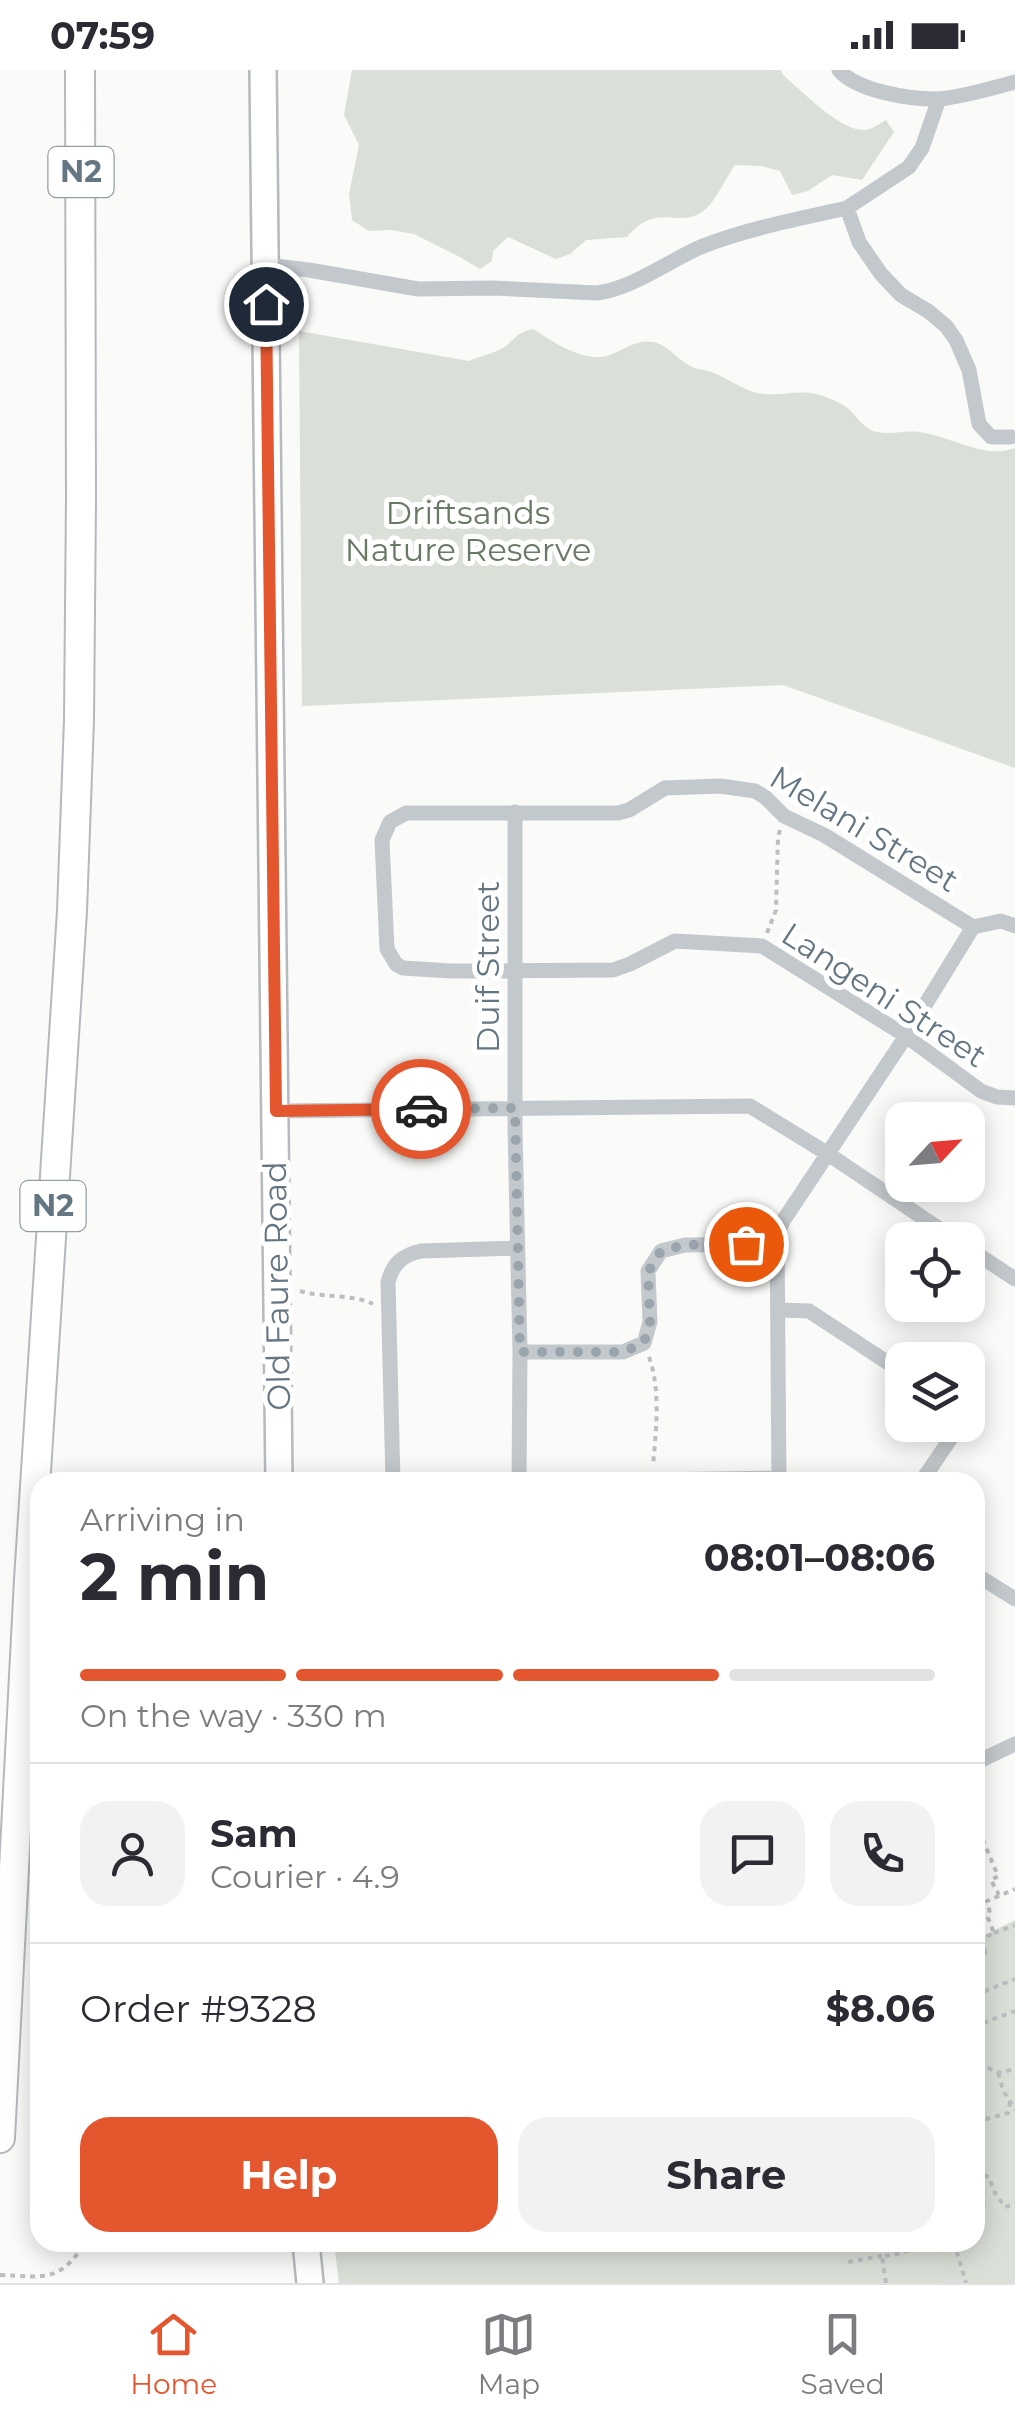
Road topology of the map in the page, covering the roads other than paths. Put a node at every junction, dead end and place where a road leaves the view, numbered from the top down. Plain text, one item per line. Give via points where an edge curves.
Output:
1 (80, 70) edge
2 (263, 70) edge
3 (838, 70) edge
4 (1015, 82) edge
5 (939, 99) junction
6 (846, 208) junction
7 (266, 265) junction
8 (1011, 437) dead end
9 (515, 812) junction
10 (390, 822) joint
11 (1015, 926) edge
12 (973, 927) junction
13 (515, 970) junction
14 (906, 1036) junction
15 (1015, 1098) edge
16 (515, 1108) junction
17 (276, 1111) junction
18 (828, 1154) junction
19 (929, 1222) edge
20 (776, 1244) junction
21 (516, 1248) junction
22 (985, 1259) edge
23 (1015, 1279) edge
24 (779, 1310) junction
25 (520, 1352) junction
26 (885, 1361) edge
27 (948, 1442) edge
28 (36, 1472) edge
29 (279, 1472) edge
30 (393, 1472) edge
31 (520, 1472) edge
32 (779, 1472) edge
33 (928, 1472) edge
34 (30, 1564) edge
35 (985, 1580) edge
36 (1015, 1600) edge
37 (1015, 1744) edge
38 (985, 1758) edge
39 (0, 2138) edge
40 (307, 2252) edge
41 (310, 2283) edge

1 - 28 highway, N2 via 73,892
2 - 7 main road, Old Faure Road
3 - 5 street via 855,84
4 - 5 street
5 - 6 street via 908,167
6 - 7 street via 744,231 610,292 418,289
6 - 8 street via 880,274 956,340 978,424 991,437
7 - 17 main road, Old Faure Road
9 - 10 street, Melani Street via 406,813
9 - 12 street, Melani Street via 618,813 665,788 740,788 761,794 784,816
9 - 13 street, Duif Street
10 - 13 street, Langeni Street via 382,840 388,949 396,964
11 - 12 street, Melani Street
12 - 14 street
13 - 14 street, Langeni Street via 613,970 680,940 762,946
13 - 16 street, Duif Street
14 - 15 street, Langeni Street via 981,1091
14 - 18 street
16 - 17 street
16 - 18 street via 750,1106
16 - 21 street, Duif Street
17 - 29 main road, Old Faure Road
18 - 19 street
18 - 20 street via 783,1221
20 - 24 street
20 - 25 street via 661,1251 648,1272 644,1343 623,1352
21 - 25 street, Duif Street
21 - 30 street via 422,1251 400,1259 391,1271
22 - 23 street
24 - 26 street via 813,1313
24 - 32 street
25 - 31 street, Duif Street
27 - 33 street
34 - 39 highway, N2
35 - 36 street
37 - 38 street
40 - 41 main road

